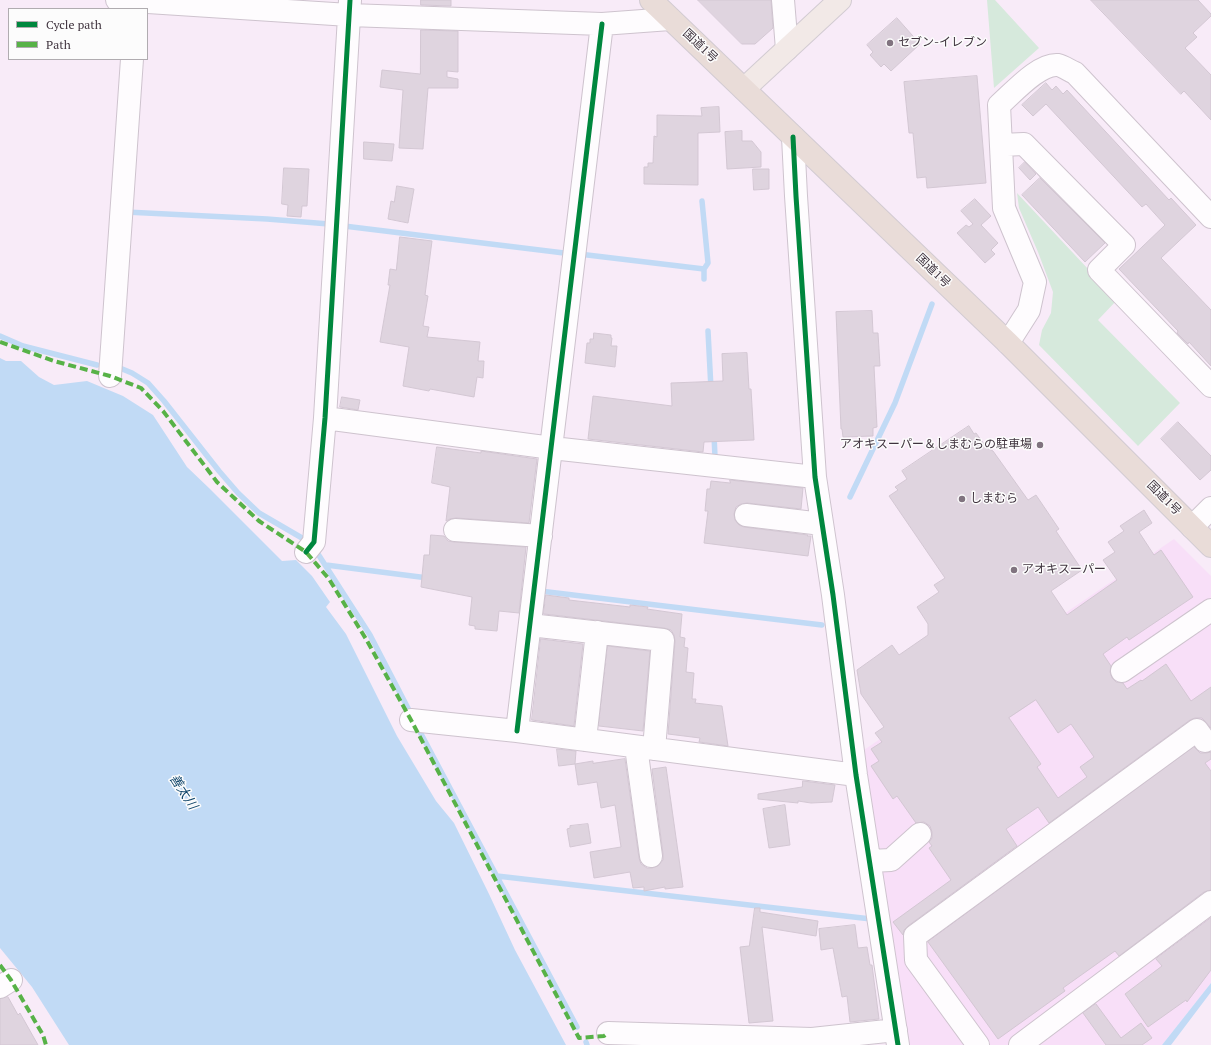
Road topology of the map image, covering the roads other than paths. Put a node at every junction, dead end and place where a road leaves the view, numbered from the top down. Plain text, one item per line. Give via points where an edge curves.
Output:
1 (651, 0) edge
2 (783, 0) edge
3 (840, 0) edge
4 (131, 3) edge
5 (349, 7) edge
6 (670, 18) junction
7 (602, 24) junction
8 (787, 49) junction
9 (132, 60) edge
10 (744, 89) junction
11 (793, 137) junction
12 (1001, 145) junction
13 (1211, 217) edge
14 (1008, 343) junction
15 (110, 376) dead end
16 (1211, 386) edge
17 (325, 418) junction
18 (552, 448) junction
19 (816, 477) junction
20 (1211, 508) edge
21 (746, 515) dead end
22 (822, 524) junction
23 (1192, 527) junction
24 (455, 530) dead end
25 (541, 536) junction
26 (1211, 546) edge
27 (306, 552) dead end
28 (1211, 610) edge
29 (530, 625) junction
30 (597, 632) junction
31 (1122, 671) dead end
32 (411, 720) dead end
33 (517, 731) junction
34 (585, 740) junction
35 (1205, 741) dead end
36 (645, 748) junction
37 (856, 775) junction
38 (920, 834) dead end
39 (651, 856) dead end
40 (870, 861) junction
41 (1211, 902) edge
42 (608, 1033) dead end
43 (897, 1038) edge
44 (978, 1045) edge
45 (1020, 1045) edge

1 - 6 highway, 国道1号
2 - 8 street
3 - 8 main road
4 - 5 street
5 - 7 street
5 - 17 street
6 - 7 street
6 - 10 highway, 国道1号
7 - 18 street
8 - 10 main road
9 - 15 street
10 - 11 highway, 国道1号
11 - 14 highway, 国道1号
11 - 19 street
12 - 13 street via 999,105 1035,73 1048,66 1059,65 1074,74
12 - 14 street via 1004,208 1035,282 1029,310
12 - 16 street via 1024,144 1124,245 1099,270
14 - 23 highway, 国道1号
17 - 18 street
17 - 27 street via 314,542
18 - 19 street
18 - 25 street
19 - 22 street
20 - 23 street
21 - 22 street
22 - 37 street
23 - 26 highway, 国道1号
24 - 25 street
25 - 29 street
28 - 31 street
29 - 30 street
29 - 33 street
30 - 34 street
30 - 36 street via 663,640
32 - 33 street
33 - 34 street
34 - 36 street
35 - 44 street via 1197,730 915,936 916,960
36 - 37 street
36 - 39 street
37 - 40 street
38 - 40 street via 891,860
40 - 43 street
41 - 45 street
42 - 43 street via 812,1039

